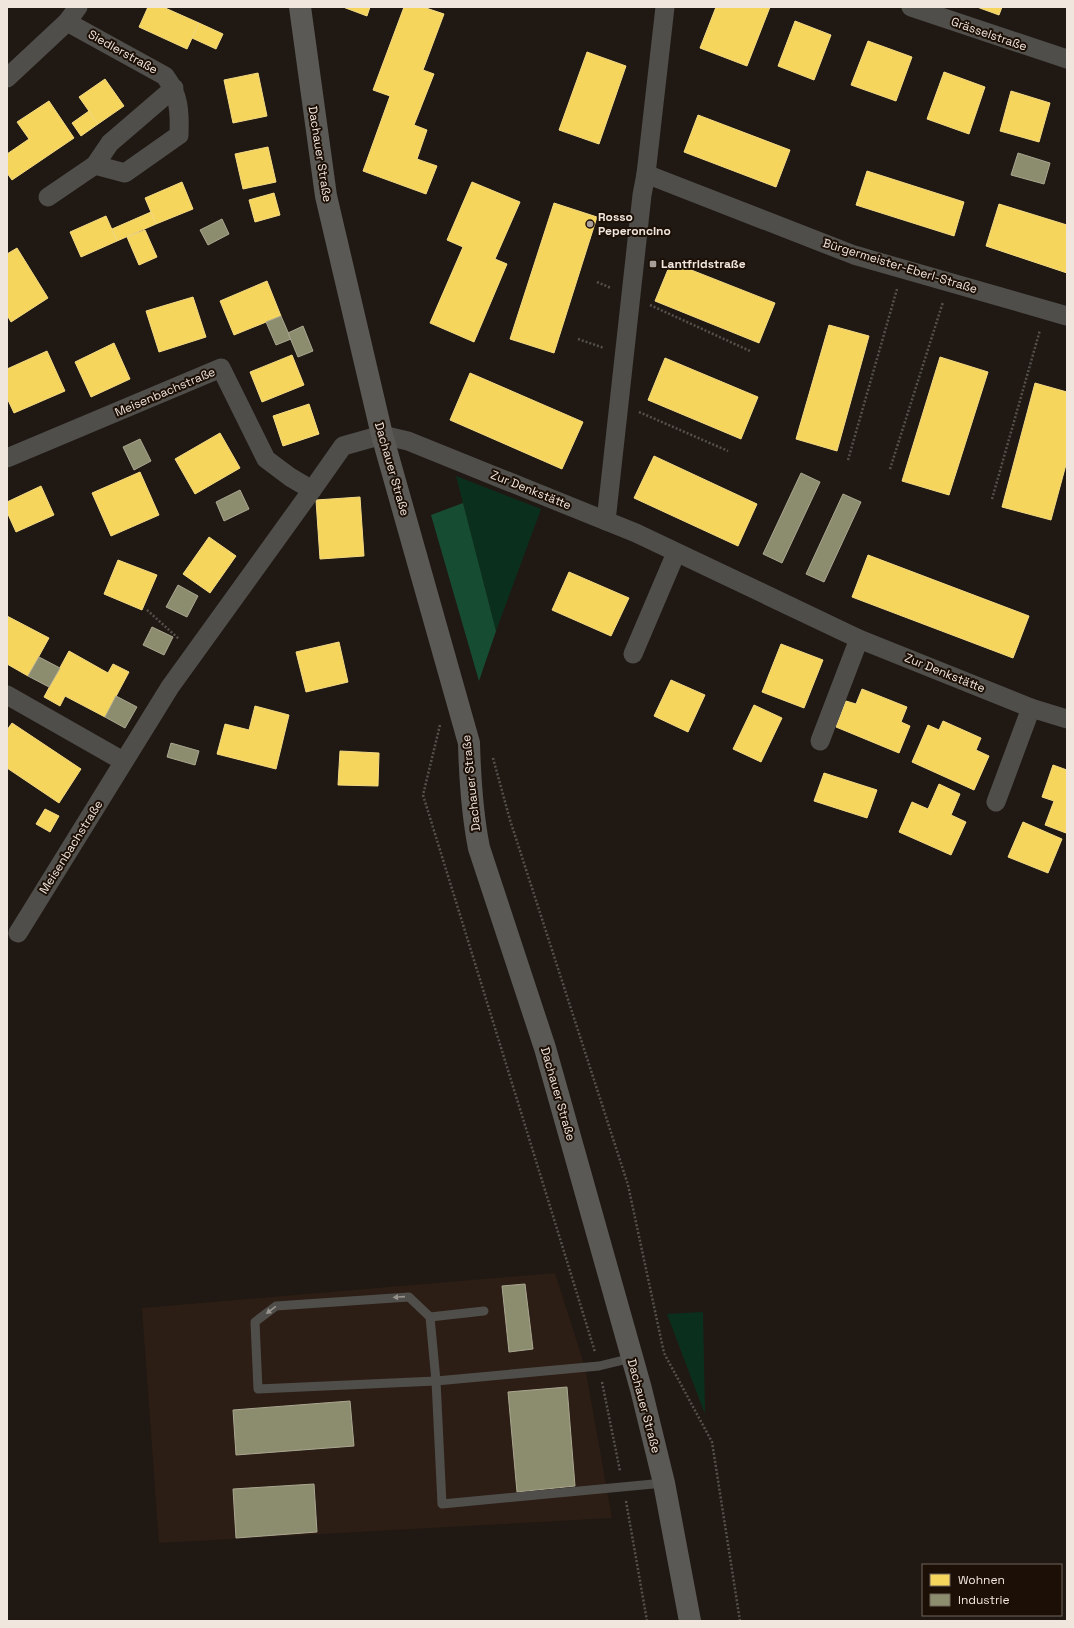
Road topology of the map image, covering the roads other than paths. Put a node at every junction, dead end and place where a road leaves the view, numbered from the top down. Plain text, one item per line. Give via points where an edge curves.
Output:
1 (300, 7) edge
2 (665, 7) edge
3 (911, 7) edge
4 (73, 14) edge
5 (1067, 59) edge
6 (7, 78) edge
7 (174, 88) junction
8 (95, 165) junction
9 (646, 174) junction
10 (48, 197) dead end
11 (1067, 316) edge
12 (382, 435) junction
13 (7, 458) edge
14 (312, 490) junction
15 (606, 521) junction
16 (676, 553) junction
17 (859, 639) junction
18 (633, 654) dead end
19 (7, 695) edge
20 (1031, 708) junction
21 (1067, 719) edge
22 (820, 741) dead end
23 (123, 761) junction
24 (996, 802) dead end
25 (18, 933) dead end
26 (484, 1311) dead end
27 (430, 1317) junction
28 (632, 1358) junction
29 (436, 1381) junction
30 (664, 1483) junction
31 (690, 1621) edge

1 - 12 street, Dachauer Straße via 326,196
2 - 9 street
3 - 5 street, Grässelstraße
4 - 6 street, Siedlerstraße
4 - 7 street, Siedlerstraße via 165,76
7 - 8 street via 110,143
7 - 8 street, Siedlerstraße via 180,113 179,135 125,173
8 - 10 street
9 - 11 street, Bürgermeister-Eberl-Straße via 854,254
9 - 15 street
12 - 14 street, Meisenbachstraße via 343,446
12 - 15 street, Zur Denkstätte via 408,441
12 - 28 street, Dachauer Straße via 469,743 470,786 478,848 545,1048
13 - 14 street, Meisenbachstraße via 221,368 266,459
14 - 23 street, Meisenbachstraße via 170,687
15 - 16 street, Zur Denkstätte
16 - 17 street, Zur Denkstätte
16 - 18 street
17 - 20 street, Zur Denkstätte
17 - 22 street
19 - 23 street
20 - 21 street, Zur Denkstätte
20 - 24 street
23 - 25 street, Meisenbachstraße
26 - 27 lane
27 - 29 lane
27 -> 29 lane via 409,1297 276,1306 255,1322 258,1389
28 - 29 lane via 599,1366
28 - 30 street, Dachauer Straße
29 - 30 lane via 442,1504
30 - 31 street, Dachauer Straße

